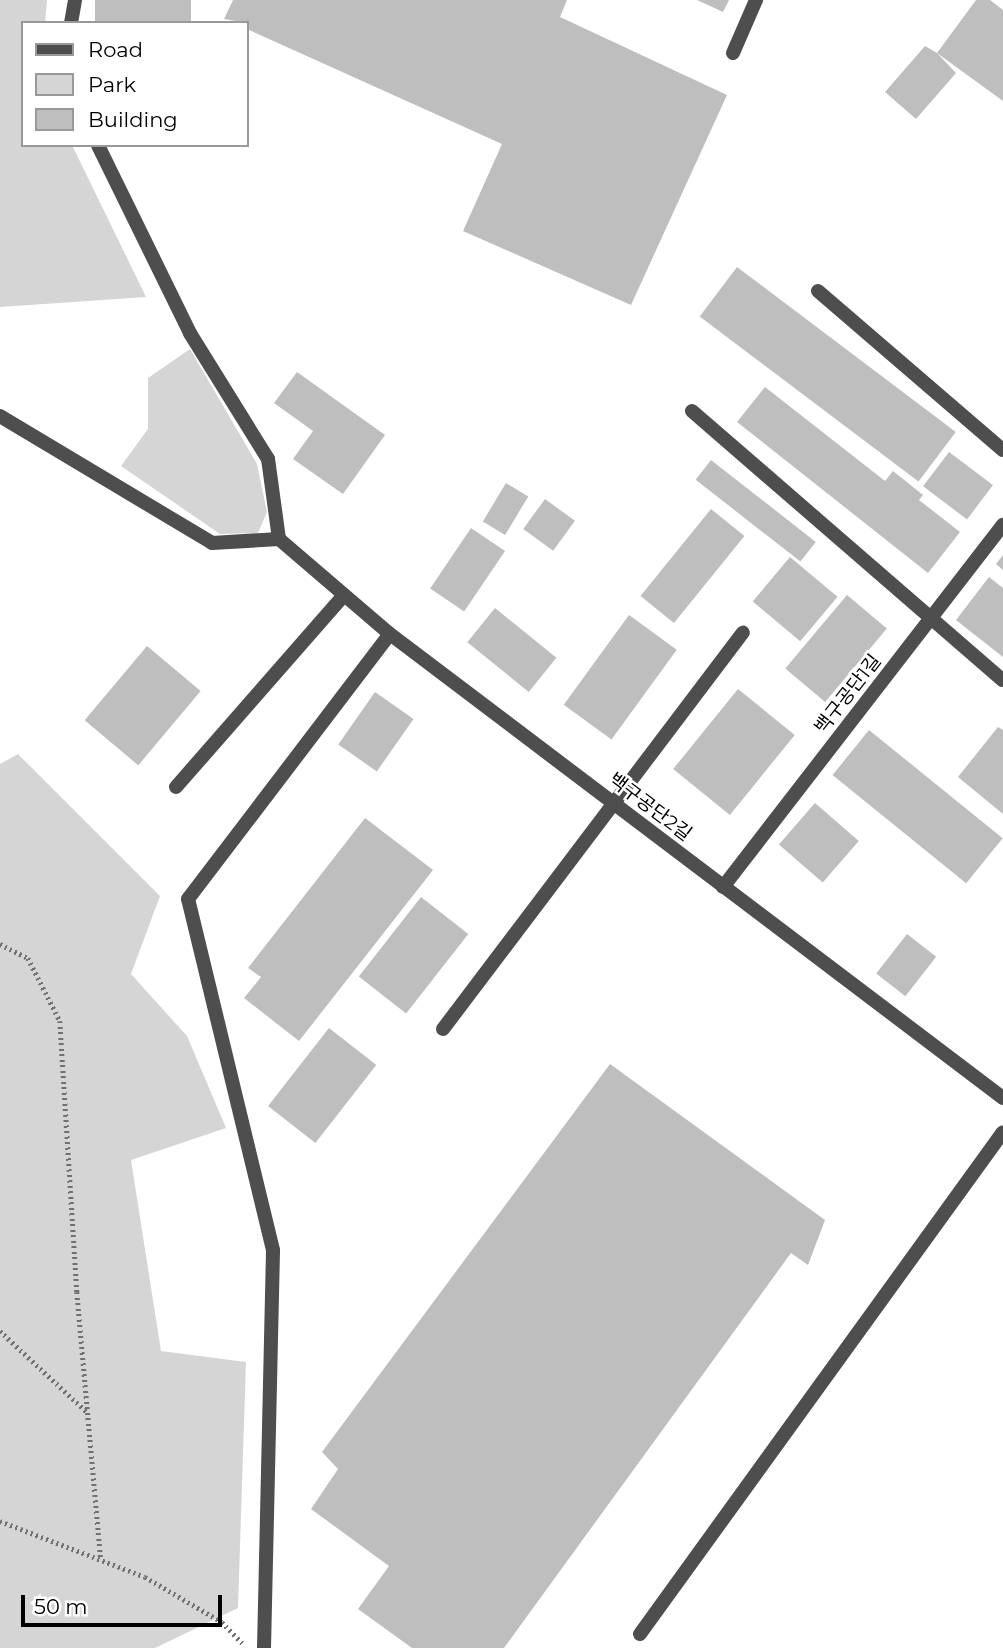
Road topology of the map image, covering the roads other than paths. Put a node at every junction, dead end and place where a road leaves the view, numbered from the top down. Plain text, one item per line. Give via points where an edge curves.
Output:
1 (75, 0) edge
2 (756, 0) edge
3 (71, 21) edge
4 (733, 53) dead end
5 (99, 147) edge
6 (818, 291) dead end
7 (692, 411) dead end
8 (0, 416) edge
9 (1003, 450) edge
10 (1003, 525) edge
11 (279, 539) junction
12 (344, 595) junction
13 (931, 617) junction
14 (743, 633) dead end
15 (390, 634) junction
16 (1003, 680) edge
17 (176, 787) dead end
18 (612, 802) junction
19 (723, 887) junction
20 (443, 1029) dead end
21 (1003, 1098) edge
22 (1003, 1132) edge
23 (640, 1634) dead end
24 (264, 1648) edge

1 - 3 street
2 - 4 street
5 - 11 street via 190,333 268,459
6 - 9 street
7 - 13 street
8 - 11 street via 212,543
10 - 13 street, 백구공단1길
11 - 12 street, 백구공단2길
12 - 15 street, 백구공단2길
12 - 17 street
13 - 16 street
13 - 19 street, 백구공단1길
14 - 18 street
15 - 18 street, 백구공단2길
15 - 24 street via 188,899 272,1250
18 - 19 street, 백구공단2길
18 - 20 street
19 - 21 street, 백구공단2길
22 - 23 street

